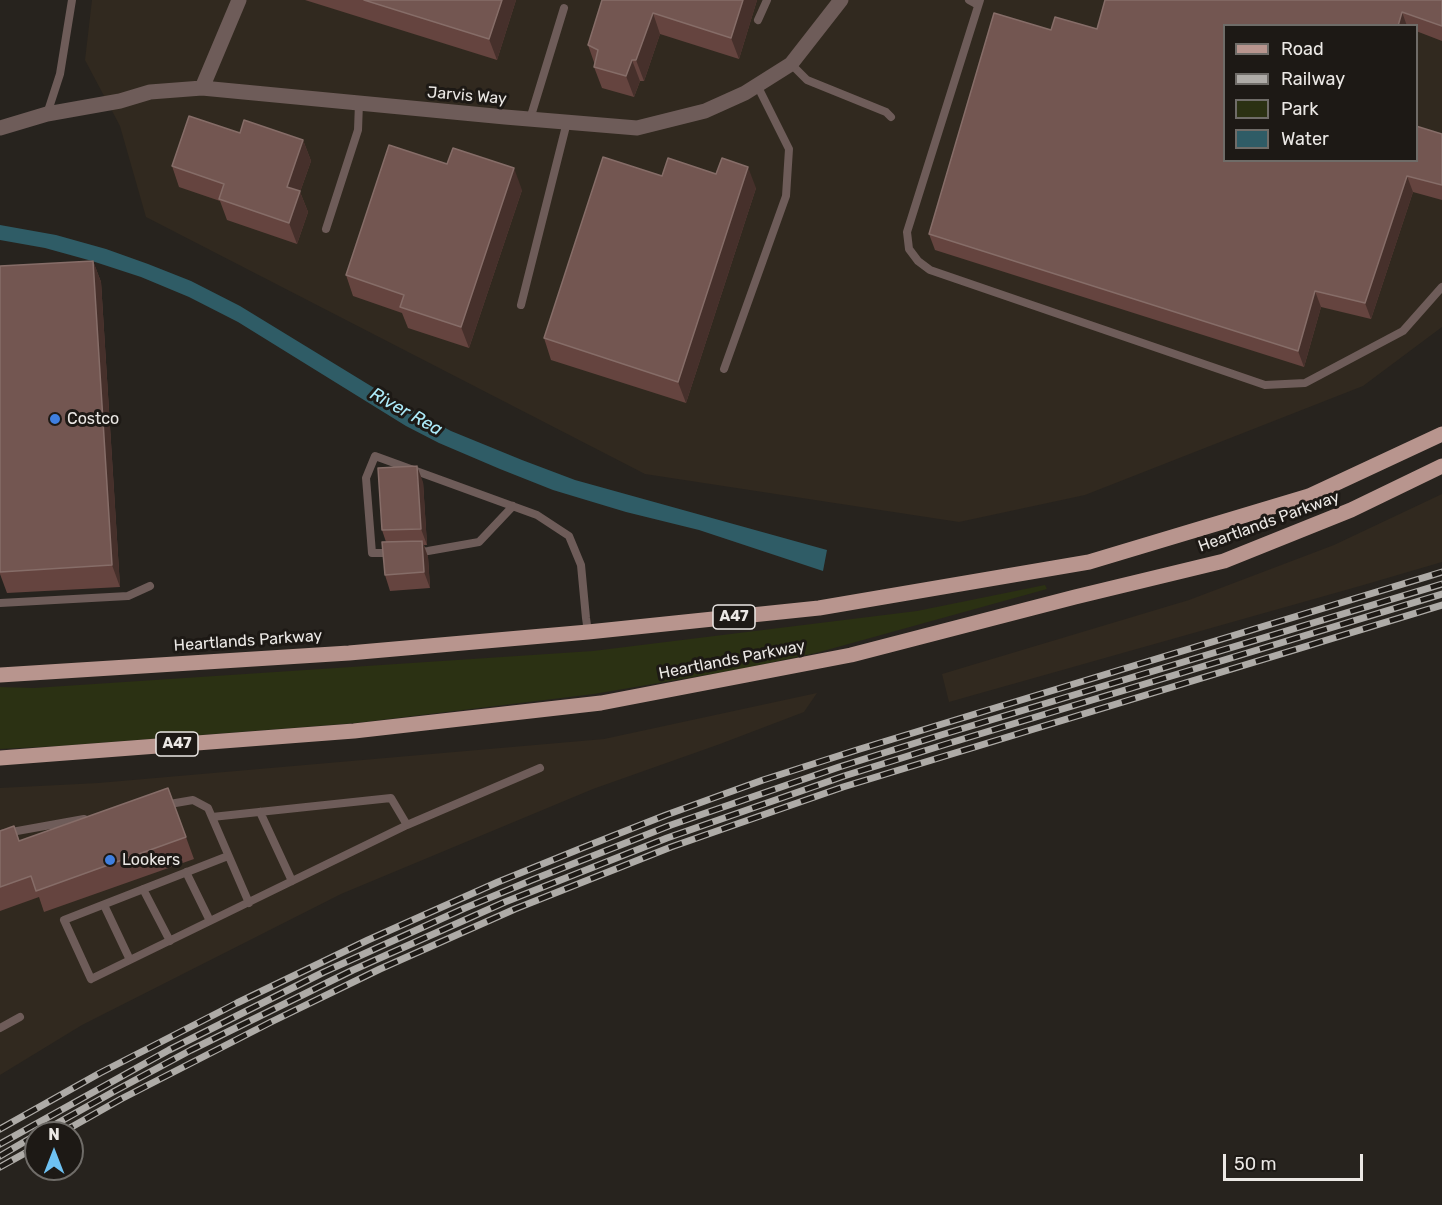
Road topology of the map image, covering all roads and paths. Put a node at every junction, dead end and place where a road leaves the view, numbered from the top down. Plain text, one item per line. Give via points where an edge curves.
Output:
1 (72, 0) edge
2 (239, 0) edge
3 (767, 0) edge
4 (969, 0) edge
5 (834, 2) edge
6 (979, 2) edge
7 (564, 8) dead end
8 (758, 20) dead end
9 (791, 64) junction
10 (757, 85) junction
11 (202, 88) junction
12 (359, 103) junction
13 (46, 114) junction
14 (891, 117) dead end
15 (530, 119) junction
16 (567, 122) junction
17 (0, 129) edge
18 (326, 229) dead end
19 (1442, 287) edge
20 (521, 305) dead end
21 (724, 369) dead end
22 (1442, 434) edge
23 (1442, 466) edge
24 (513, 506) junction
25 (398, 552) edge
26 (408, 552) edge
27 (150, 586) dead end
28 (0, 603) edge
29 (588, 632) junction
30 (0, 675) edge
31 (0, 758) edge
32 (540, 768) dead end
33 (159, 806) edge
34 (260, 812) junction
35 (91, 818) edge
36 (212, 818) junction
37 (407, 825) junction
38 (0, 834) edge
39 (228, 856) junction
40 (186, 872) junction
41 (292, 881) junction
42 (143, 889) junction
43 (249, 903) junction
44 (104, 905) junction
45 (210, 921) junction
46 (170, 941) junction
47 (130, 960) junction
48 (20, 1017) dead end
49 (0, 1028) edge

1 - 13 lane via 60,74
2 - 11 street
3 - 8 lane
4 - 6 lane
5 - 9 street, Jarvis Way
6 - 19 lane via 907,232 909,249 930,270 1265,385 1305,383 1403,331
7 - 15 lane
9 - 10 street, Jarvis Way
9 - 14 lane via 807,80 886,111
10 - 16 street, Jarvis Way via 705,111 637,128
10 - 21 lane via 789,149 786,196
11 - 12 street, Jarvis Way
11 - 13 street, Jarvis Way via 150,92
12 - 15 street, Jarvis Way
12 - 18 lane via 358,130
13 - 17 street, Jarvis Way
15 - 16 street, Jarvis Way
16 - 20 lane
22 - 29 main road, Heartlands Parkway / A47 via 1309,496 1089,562 819,608
23 - 31 main road, Heartlands Parkway / A47 via 1351,510 1224,561 851,656 601,703 354,731
24 - 25 lane via 375,456 366,478 372,553
24 - 26 lane via 479,542
24 - 29 lane via 537,515 569,536 581,565
27 - 28 lane via 128,596
29 - 30 main road, Heartlands Parkway / A47 via 349,653
32 - 37 lane
33 - 36 lane via 193,800 208,808
34 - 36 lane
34 - 37 lane via 391,798
34 - 41 lane
35 - 38 lane
36 - 39 lane
37 - 41 lane
39 - 40 lane
39 - 43 lane
40 - 42 lane
40 - 45 lane
41 - 43 lane
42 - 44 lane
42 - 46 lane
43 - 45 lane
44 - 47 lane
44 - 47 lane via 64,920 91,979
45 - 46 lane
46 - 47 lane
48 - 49 lane

